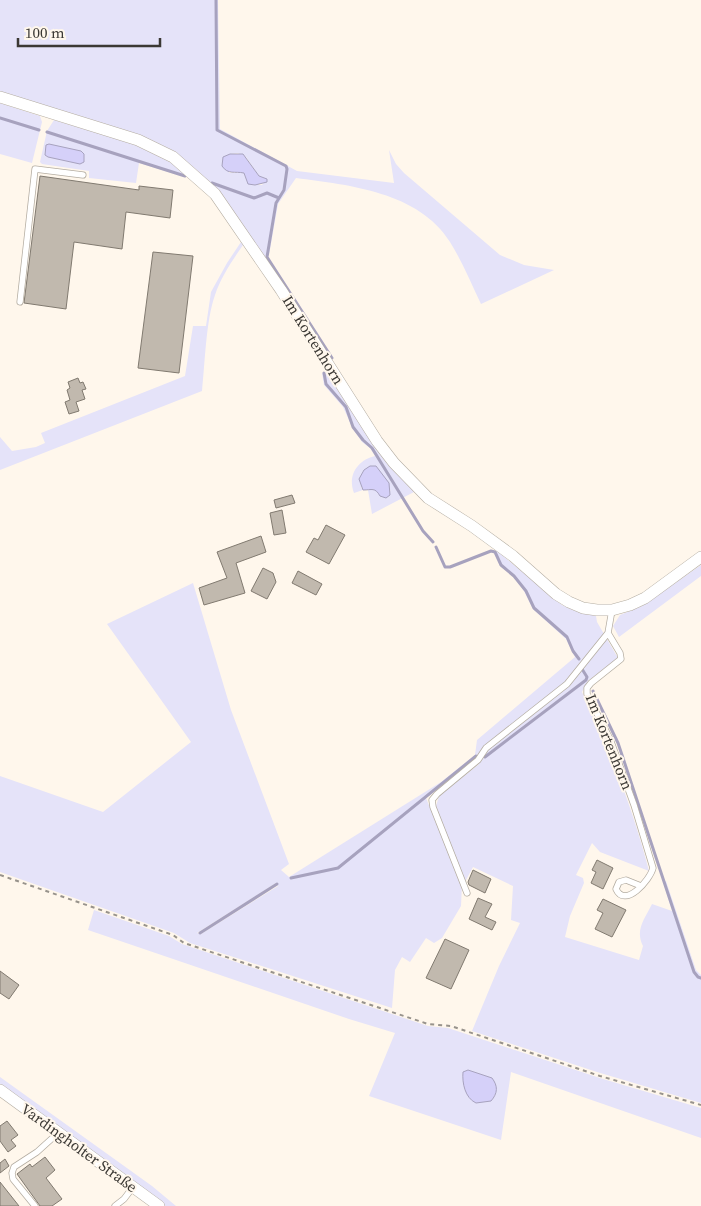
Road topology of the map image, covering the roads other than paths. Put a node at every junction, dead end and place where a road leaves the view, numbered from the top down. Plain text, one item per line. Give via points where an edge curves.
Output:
1 (0, 97) edge
2 (84, 175) dead end
3 (20, 302) dead end
4 (701, 557) edge
5 (612, 610) junction
6 (608, 633) junction
7 (641, 886) dead end
8 (467, 893) dead end
9 (0, 1090) edge
10 (59, 1133) junction
11 (134, 1187) junction
12 (34, 1206) edge
13 (115, 1206) edge
14 (159, 1206) edge

1 - 5 street, Im Kortenhorn via 138,140 173,157 215,194 281,290 377,441 410,480 428,498 506,551 556,594 569,602 597,610
2 - 3 lane via 35,169
4 - 5 street, Im Kortenhorn via 645,598
5 - 6 lane
6 - 7 lane, Im Kortenhorn via 621,659 591,683 587,694 610,739 652,868 651,875
6 - 8 lane via 567,684 486,748 478,760 432,800
9 - 10 street, Vardingholter Straße
10 - 11 street, Vardingholter Straße
10 - 12 lane via 14,1167 13,1178
11 - 13 lane
11 - 14 street, Vardingholter Straße

